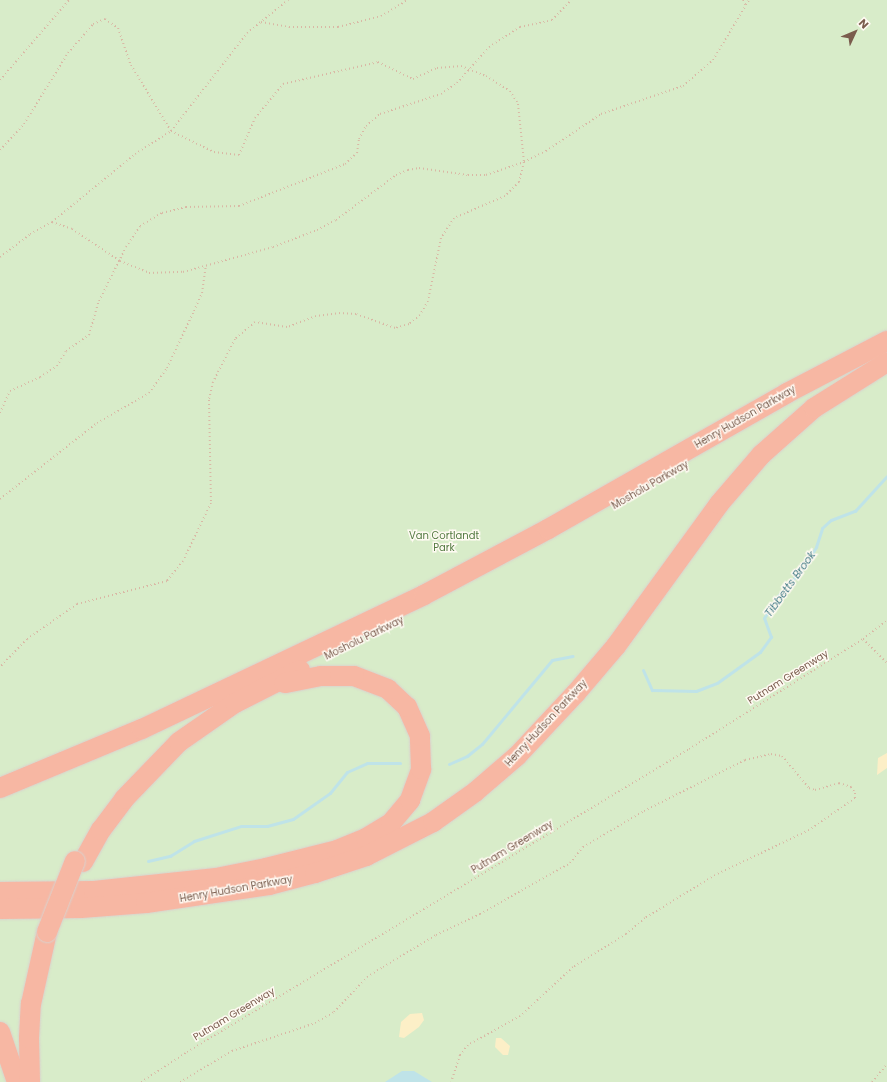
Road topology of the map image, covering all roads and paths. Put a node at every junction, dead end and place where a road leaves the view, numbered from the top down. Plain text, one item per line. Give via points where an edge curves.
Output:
1 (69, 0) edge
2 (288, 0) edge
3 (408, 0) edge
4 (571, 0) edge
5 (743, 0) edge
6 (749, 0) edge
7 (746, 6) junction
8 (261, 22) junction
9 (469, 69) junction
10 (0, 80) edge
11 (171, 131) junction
12 (0, 150) edge
13 (524, 162) junction
14 (52, 222) junction
15 (0, 257) edge
16 (120, 261) junction
17 (206, 266) junction
18 (887, 341) edge
19 (887, 354) edge
20 (887, 362) edge
21 (0, 412) edge
22 (0, 499) edge
23 (887, 620) edge
24 (863, 639) junction
25 (887, 663) edge
26 (0, 668) edge
27 (261, 681) junction
28 (0, 788) edge
29 (0, 892) edge
30 (0, 909) edge
31 (52, 932) junction
32 (0, 1032) edge
33 (887, 1064) edge
34 (17, 1082) edge
35 (30, 1082) edge
36 (39, 1082) edge
37 (142, 1082) edge
38 (180, 1082) edge
39 (451, 1082) edge
40 (872, 1082) edge

1 - 10 path
2 - 8 path
3 - 8 path via 381,16 338,27 289,27
4 - 9 path via 552,20 520,27 508,34 489,47
5 - 7 path
6 - 7 path
7 - 13 path via 713,60 684,86 601,114 546,151
8 - 11 path via 247,33
9 - 11 path via 461,66 437,68 413,79 378,62 284,84 255,118 239,155 214,152
9 - 13 path via 510,91 518,104
9 - 16 path via 457,83 441,94 380,114 366,126 359,139 357,153 345,164 239,206 186,208 162,213 140,226 126,246
11 - 12 path via 132,65 118,28 104,19 93,24 68,52 24,124
11 - 14 path via 128,160
13 - 17 path via 486,175 419,168 408,170 396,175 336,220 317,230
13 - 26 path via 519,182 505,196 454,218 441,238 428,301 420,315 409,324 395,328 356,314 340,313 316,316 288,327 255,322 235,339 213,382 209,400 211,503 183,561 167,581 77,604 27,639
14 - 15 path via 30,234
14 - 16 path via 83,235
16 - 17 path via 149,273 183,272
16 - 21 path via 99,301 89,335 75,343 51,370 10,391
17 - 22 path via 202,293 194,311 166,368 148,393 96,423
18 - 27 highway, Henry Hudson Parkway via 787,393 489,562
19 - 27 highway, Mosholu Parkway via 794,403 526,555
20 - 30 highway, Henry Hudson Parkway via 825,401 761,455 719,504 627,630 576,693 517,756 475,792 433,822 366,856 269,885 146,903 81,908
23 - 24 path, Putnam Greenway
24 - 25 path
24 - 37 path, Putnam Greenway via 689,749 187,1052
27 - 28 highway, Henry Hudson Parkway
27 - 29 highway via 344,675 381,685 401,700 417,726 423,758 415,790 398,817 374,834 343,848 216,878 94,891
27 - 31 highway, Mosholu Parkway via 162,757 115,810 79,862
31 - 35 highway, Mosholu Parkway via 31,1004 28,1038
31 - 36 highway, Mosholu Parkway via 40,1015
32 - 34 highway
33 - 40 path
38 - 39 path via 232,1051 315,1023 334,1012 367,977 383,967 436,935 480,914 570,863 583,847 644,811 745,760 771,754 782,756 809,788 814,790 838,782 851,787 855,798 809,830 715,875 645,918 626,934 573,967 520,1016 468,1044 460,1055

